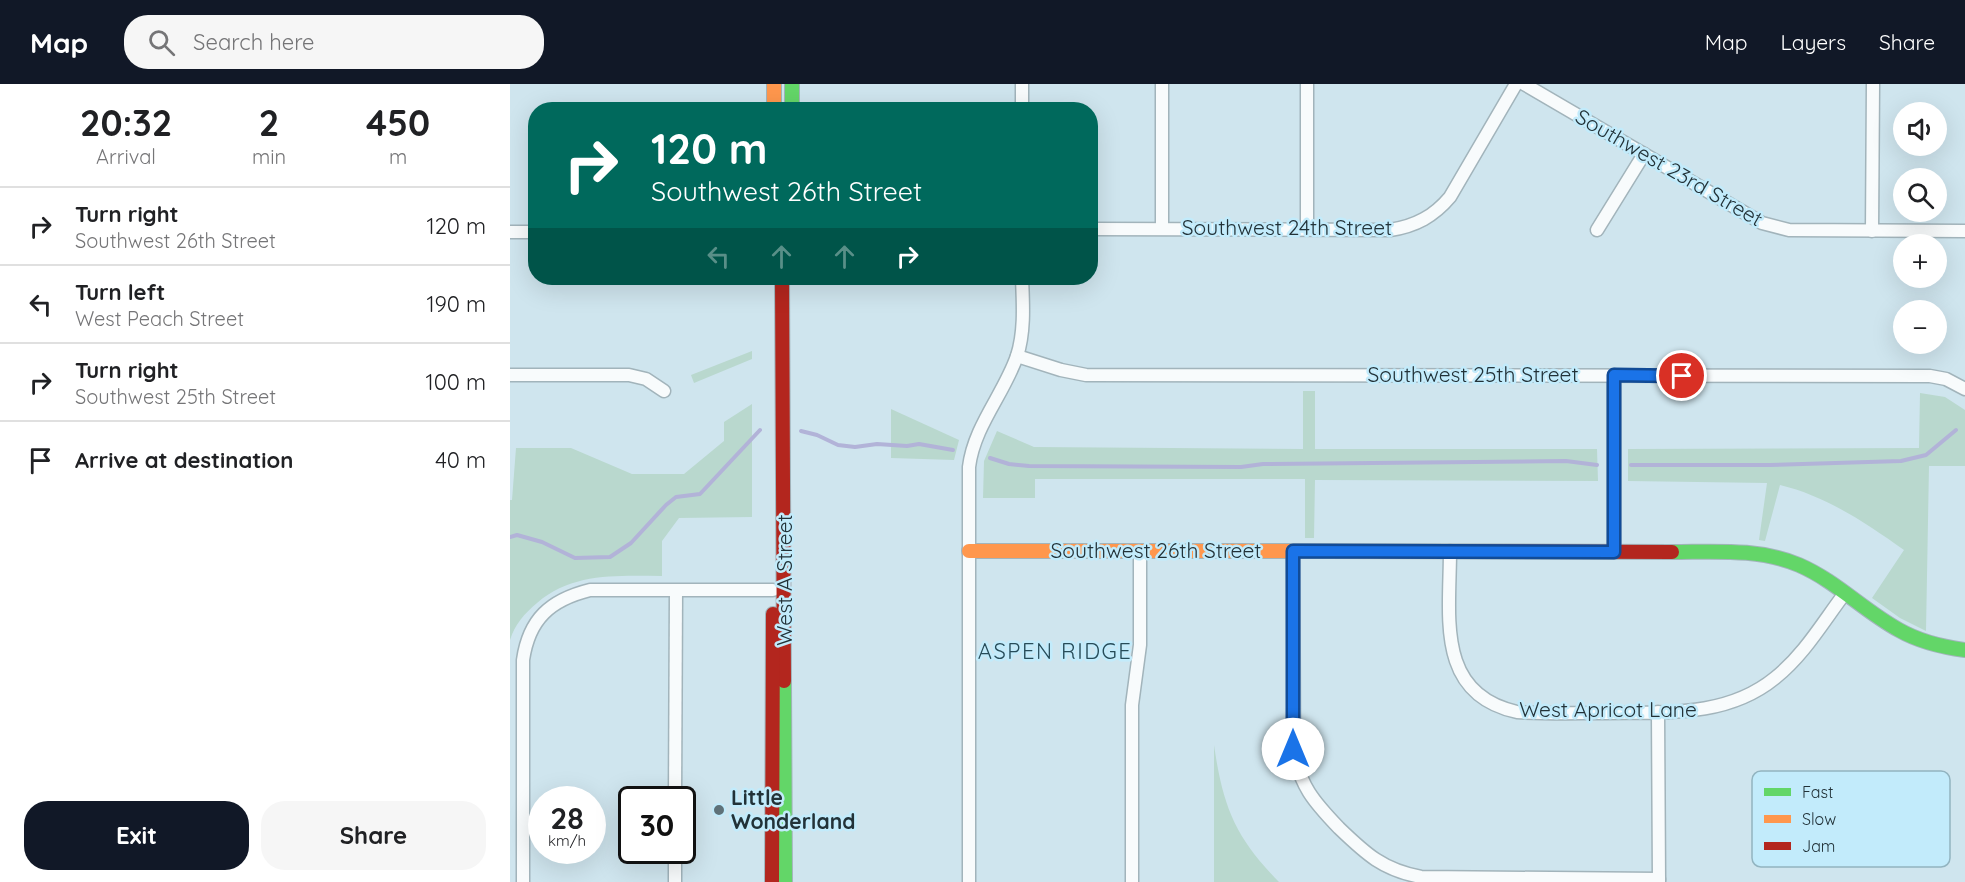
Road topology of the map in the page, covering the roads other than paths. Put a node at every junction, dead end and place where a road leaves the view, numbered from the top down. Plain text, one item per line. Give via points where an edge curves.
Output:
1 (774, 84) edge
2 (792, 84) edge
3 (1022, 84) edge
4 (1162, 84) edge
5 (1307, 84) edge
6 (1516, 84) edge
7 (1524, 84) edge
8 (1873, 84) edge
9 (774, 102) edge
10 (792, 102) edge
11 (1022, 102) edge
12 (1644, 154) junction
13 (1162, 228) junction
14 (1308, 228) junction
15 (1098, 229) edge
16 (1598, 230) dead end
17 (1872, 231) junction
18 (1965, 231) edge
19 (510, 232) edge
20 (528, 232) edge
21 (775, 285) edge
22 (782, 285) edge
23 (1023, 285) edge
24 (1017, 356) junction
25 (510, 375) edge
26 (1614, 375) junction
27 (1965, 389) edge
28 (664, 391) dead end
29 (969, 551) junction
30 (1140, 551) junction
31 (1293, 551) junction
32 (1450, 551) junction
33 (1614, 552) junction
34 (773, 590) junction
35 (676, 591) junction
36 (1845, 593) junction
37 (1965, 650) edge
38 (1658, 712) junction
39 (675, 786) edge
40 (675, 864) edge
41 (1659, 880) edge
42 (523, 882) edge
43 (675, 882) edge
44 (772, 882) edge
45 (785, 882) edge
46 (969, 882) edge
47 (1132, 882) edge

1 - 9 main road
2 - 10 main road
3 - 11 street
4 - 13 street
5 - 14 street
6 - 14 street, Southwest 24th Street via 1450,197 1430,216 1390,230
7 - 12 street, Southwest 23rd Street
8 - 17 street
12 - 16 street
12 - 17 street, Southwest 23rd Street via 1776,228
13 - 14 street, Southwest 24th Street
13 - 15 street, Southwest 24th Street
17 - 18 street, Southwest 23rd Street
19 - 20 street
21 - 34 main road, West A Street
22 - 45 main road, West A Street
23 - 24 street via 1023,322
24 - 26 street, Southwest 25th Street via 1086,375
24 - 29 street via 979,432 970,460
25 - 28 street via 629,375 646,379
26 - 27 street, Southwest 25th Street via 1930,376
26 - 33 street
29 - 30 main road, Southwest 26th Street
29 - 46 street
30 - 31 main road, Southwest 26th Street
30 - 47 street via 1140,645 1132,705
31 - 32 main road, Southwest 26th Street
31 - 41 street via 1293,749 1304,784 1317,805 1367,855 1394,870 1421,877
32 - 33 main road, Southwest 26th Street
32 - 38 street, West Apricot Lane via 1452,652 1460,673 1481,697 1517,712
33 - 36 main road, Southwest 26th Street via 1767,555 1806,568
34 - 35 street
34 - 44 main road, West A Street
35 - 39 street
35 - 42 street via 590,590 570,595 555,603 531,628 523,660
36 - 37 main road, Southwest 26th Street via 1906,635
36 - 38 street, West Apricot Lane via 1790,666 1774,680 1714,708
38 - 41 street
40 - 43 street

